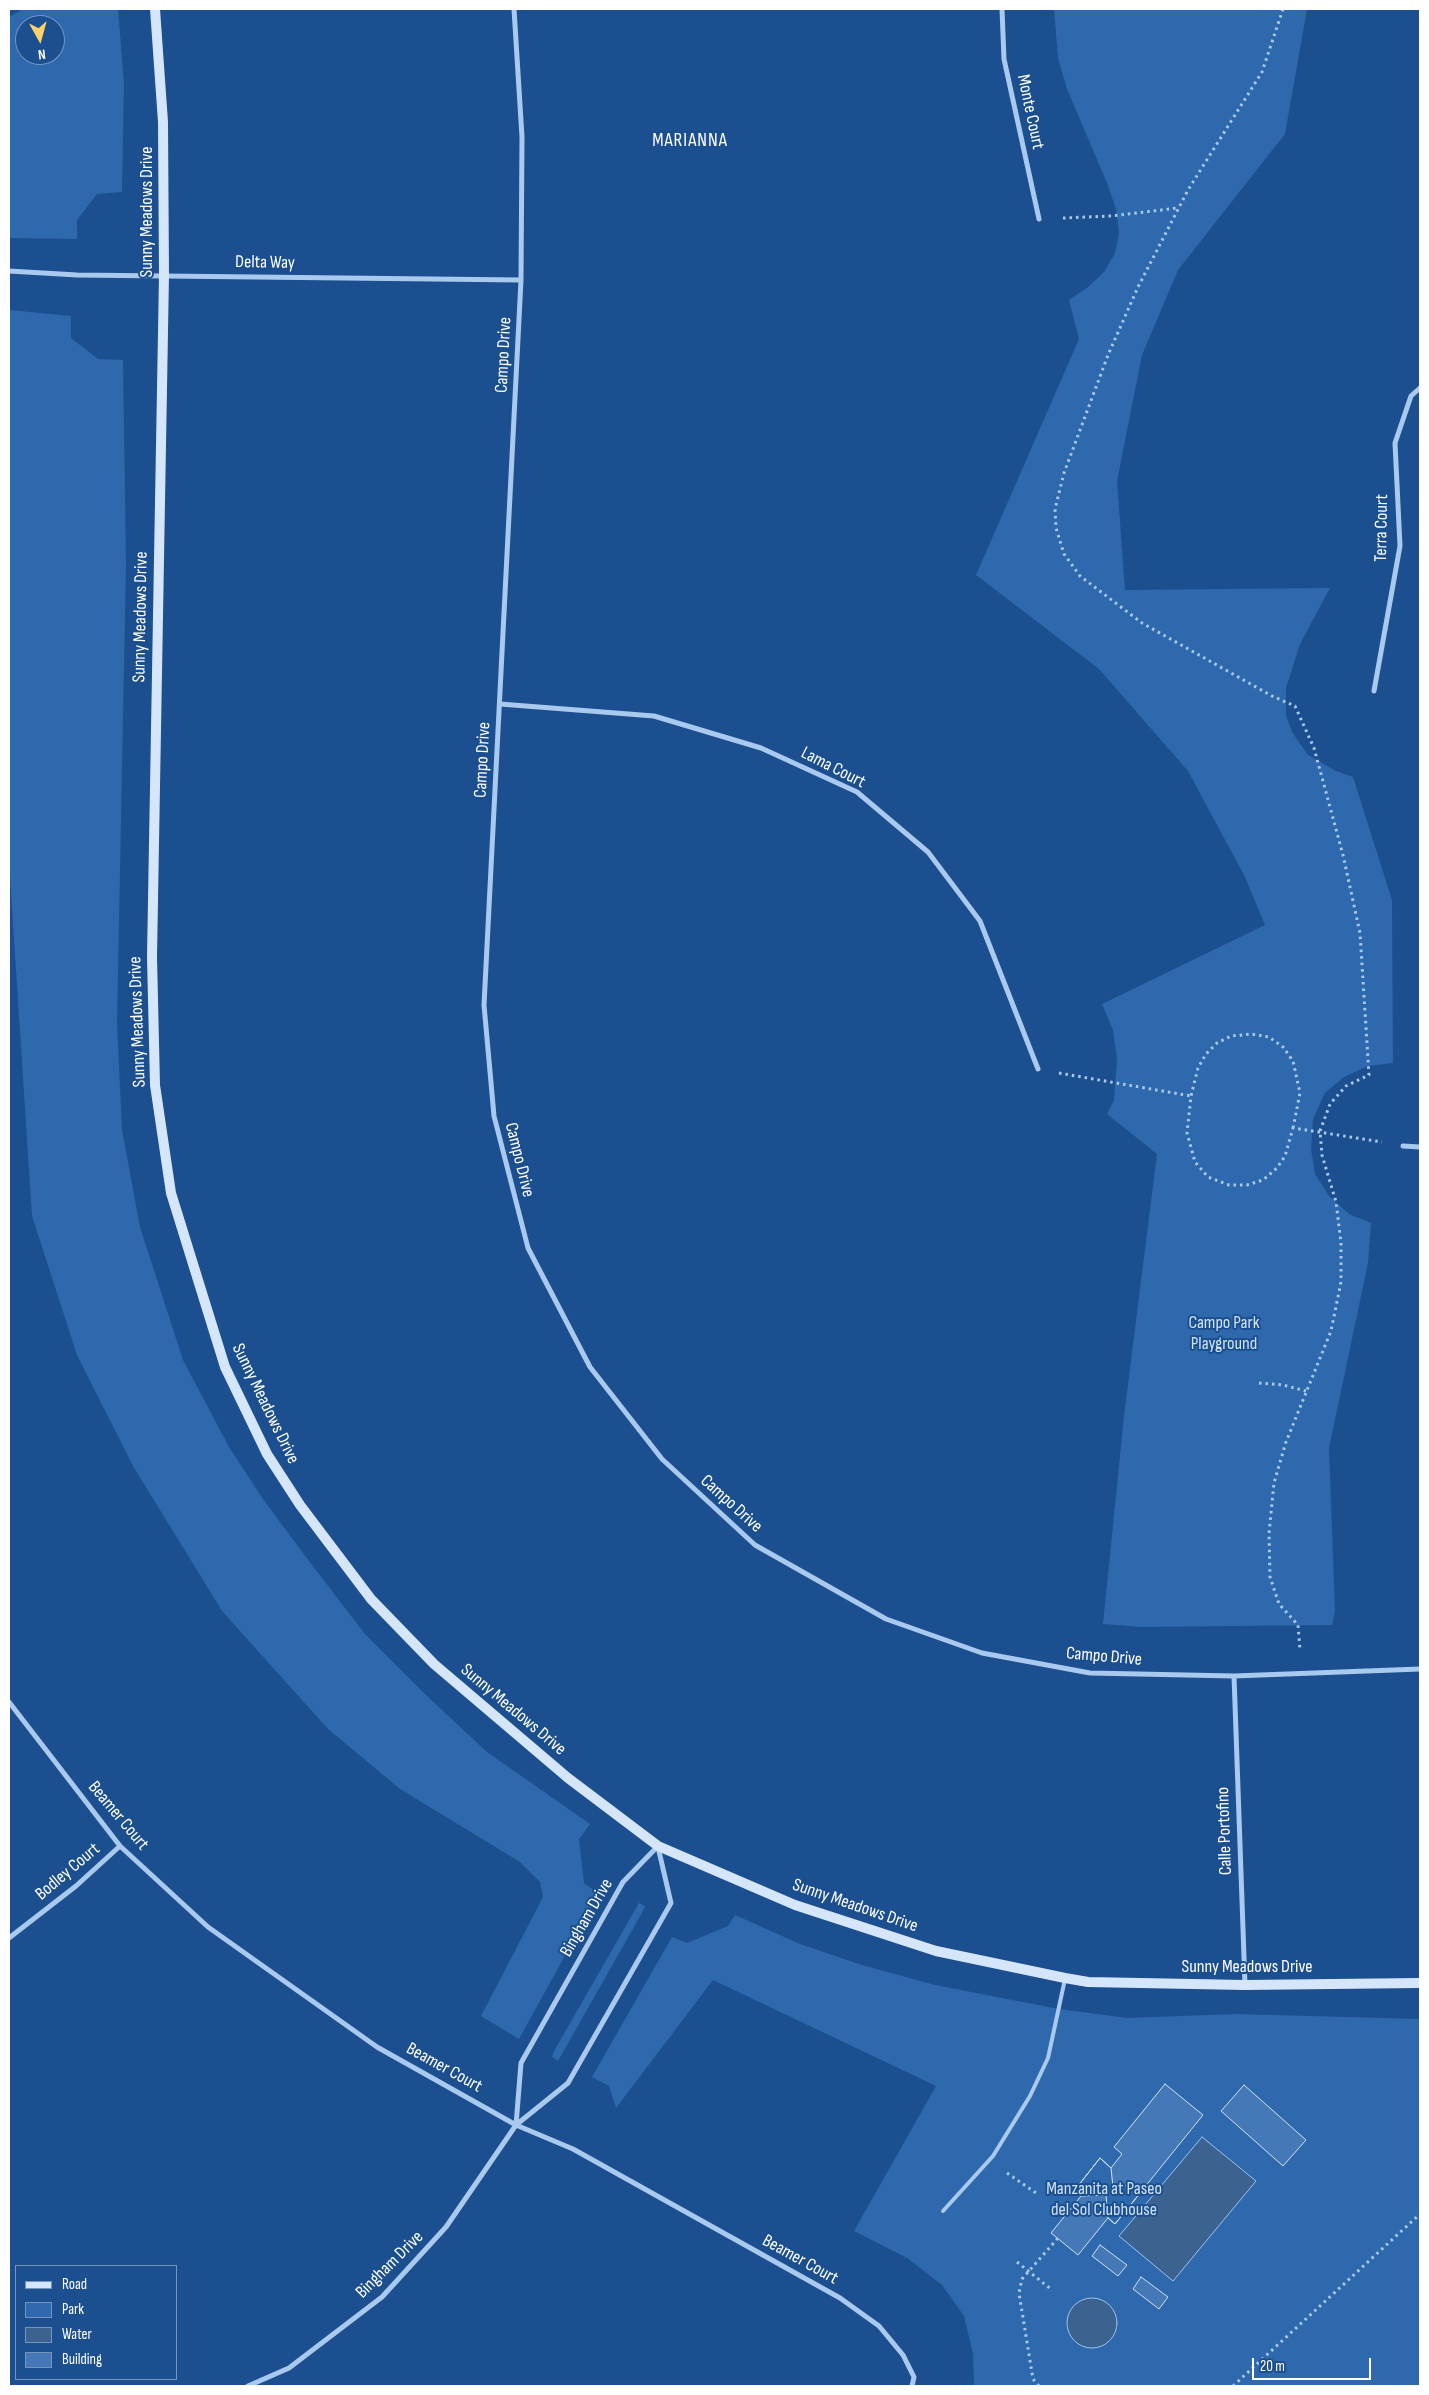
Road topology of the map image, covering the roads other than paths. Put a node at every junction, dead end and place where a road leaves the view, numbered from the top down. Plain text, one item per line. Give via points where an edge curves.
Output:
1 (155, 9) edge
2 (514, 9) edge
3 (1002, 9) edge
4 (1039, 219) road end
5 (9, 271) edge
6 (164, 275) junction
7 (521, 280) junction
8 (1420, 388) edge
9 (1374, 691) dead end
10 (500, 704) junction
11 (1038, 1069) road end
12 (1403, 1146) road end
13 (1420, 1148) edge
14 (1420, 1669) edge
15 (1234, 1676) junction
16 (9, 1702) edge
17 (120, 1846) junction
18 (658, 1846) junction
19 (9, 1938) edge
20 (1065, 1978) junction
21 (1420, 1983) edge
22 (1245, 1985) junction
23 (516, 2125) junction
24 (943, 2211) dead end
25 (248, 2386) edge
26 (912, 2386) edge

1 - 6 street, Sunny Meadows Drive via 163,122
2 - 7 street, Campo Drive via 522,137
3 - 4 street, Monte Court via 1004,59
5 - 6 street, Delta Way
6 - 7 street, Delta Way
6 - 18 street, Sunny Meadows Drive via 152,957 155,1085 171,1193 225,1367 267,1454 300,1505 371,1599 434,1664 568,1778
7 - 10 street, Campo Drive
8 - 9 street, Terra Court via 1410,396 1395,443 1400,546
10 - 11 street, Lama Court via 654,716 761,748 857,792 928,852 980,921
10 - 15 street, Campo Drive via 484,1005 494,1116 528,1248 590,1367 662,1460 755,1545 886,1619 982,1653 1090,1673
12 - 13 street
14 - 15 street, Campo Drive
15 - 22 street, Calle Portofino
16 - 17 street, Beamer Court
17 - 19 street, Bodley Court via 76,1886
17 - 23 street, Beamer Court via 208,1926 378,2047
18 - 20 street, Sunny Meadows Drive via 795,1905 936,1951
18 - 23 street, Bingham Drive via 623,1882 521,2063
18 - 23 street, Bingham Drive via 671,1903 568,2083
20 - 22 street, Sunny Meadows Drive via 1088,1982
20 - 24 lane via 1048,2058 1030,2096 989,2160
21 - 22 street, Sunny Meadows Drive
23 - 25 street, Bingham Drive via 446,2228 382,2297 289,2368
23 - 26 street, Beamer Court via 573,2149 840,2298 879,2326 903,2355 914,2377

